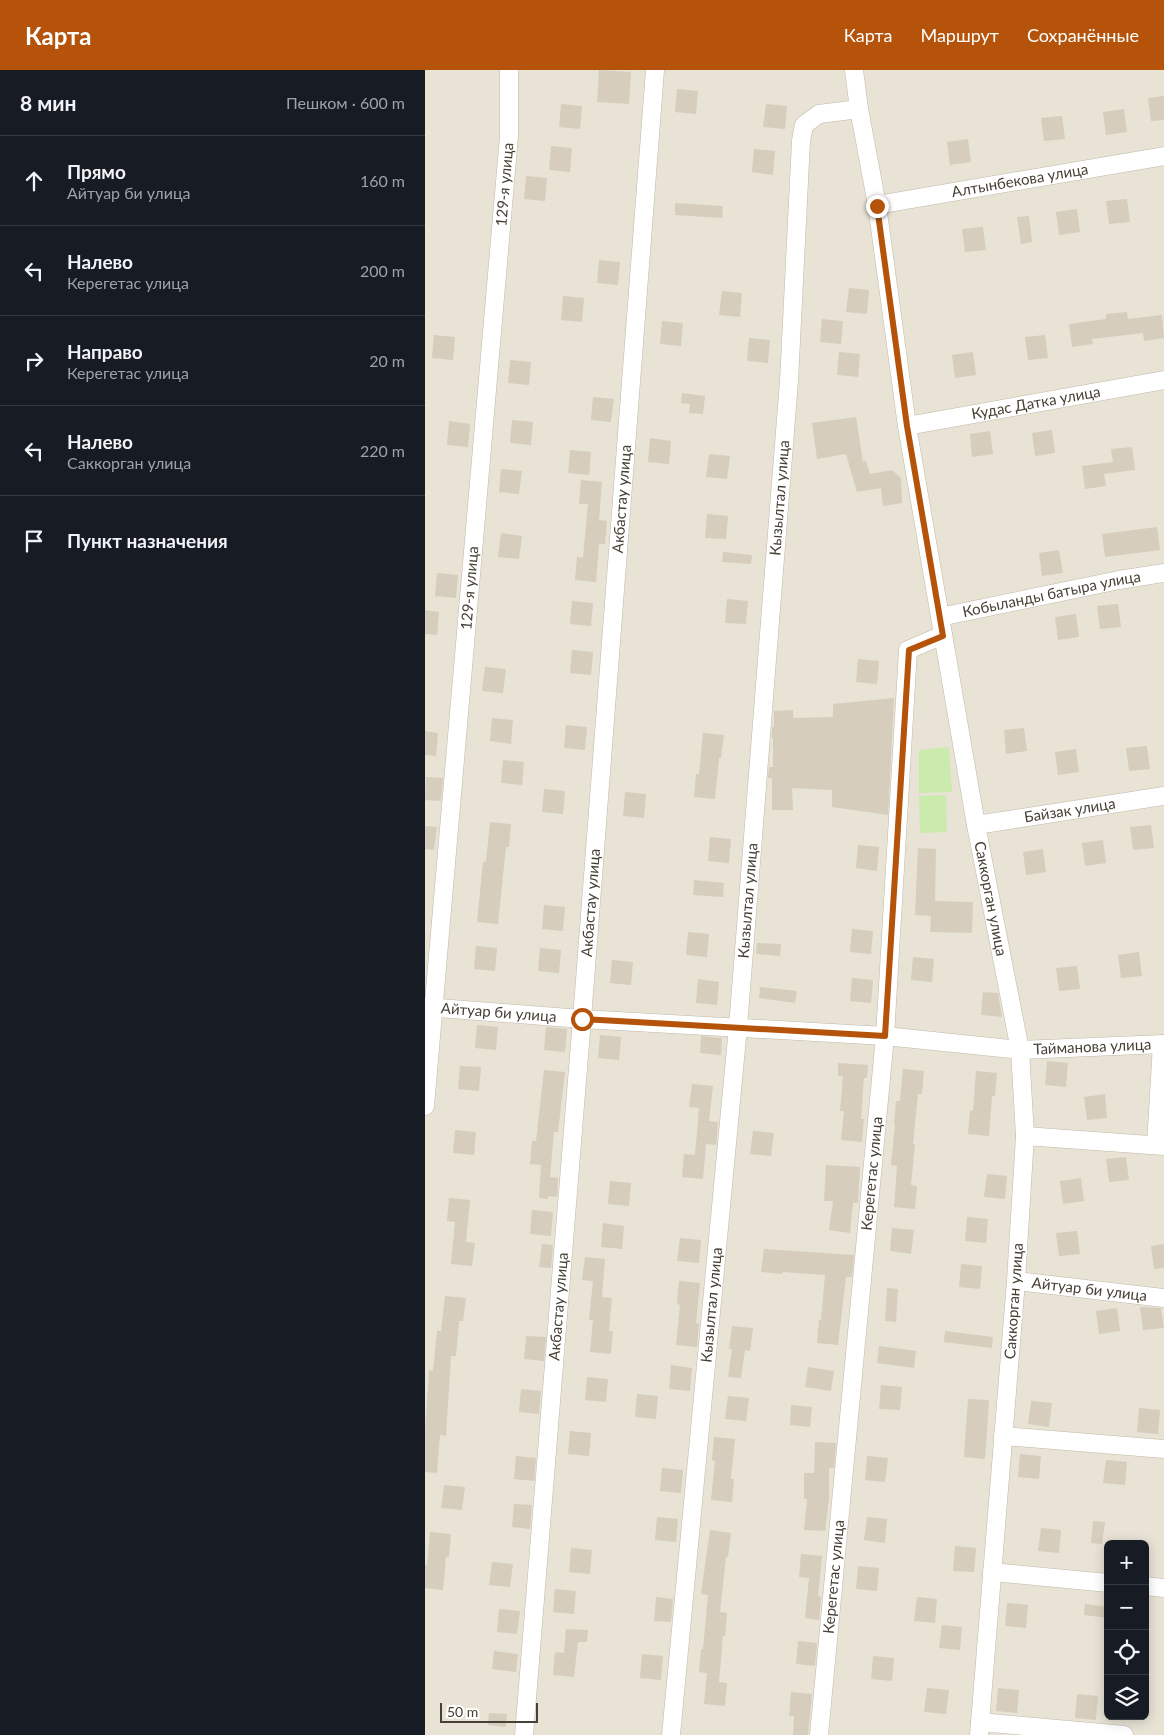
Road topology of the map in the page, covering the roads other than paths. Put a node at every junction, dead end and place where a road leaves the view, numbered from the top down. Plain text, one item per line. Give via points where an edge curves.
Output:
1 (509, 70) edge
2 (655, 70) edge
3 (854, 70) edge
4 (859, 109) junction
5 (1164, 156) edge
6 (877, 206) junction
7 (1164, 380) edge
8 (907, 426) junction
9 (1164, 573) edge
10 (940, 616) junction
11 (943, 636) junction
12 (1164, 796) edge
13 (976, 825) junction
14 (429, 1007) edge
15 (582, 1019) junction
16 (738, 1028) junction
17 (885, 1036) junction
18 (1163, 1044) edge
19 (1020, 1050) junction
20 (425, 1106) edge
21 (1025, 1136) junction
22 (1160, 1145) edge
23 (1015, 1281) junction
24 (1164, 1298) edge
25 (1003, 1436) junction
26 (1164, 1449) edge
27 (992, 1572) junction
28 (1104, 1582) edge
29 (1149, 1586) edge
30 (1164, 1588) edge
31 (979, 1729) edge
32 (524, 1735) edge
33 (671, 1735) edge
34 (819, 1735) edge
35 (1124, 1735) edge

1 - 14 street, 129-я улица via 509,136
2 - 15 street, Акбастау улица
3 - 4 street, Саккорган улица
4 - 6 street, Саккорган улица
4 - 16 street, Кызылтал улица via 819,114 804,125 801,141 789,381
5 - 6 street, Алтынбекова улица
6 - 8 street, Саккорган улица
7 - 8 street, Кудас Датка улица
8 - 10 street, Саккорган улица
9 - 10 street, Кобыланды батыра улица
10 - 11 street, Саккорган улица
11 - 13 street, Саккорган улица
11 - 17 street, Керегетас улица via 909,650
12 - 13 street, Байзак улица
13 - 19 street, Саккорган улица
14 - 15 street, Айтуар би улица
14 - 20 street, 129-я улица
15 - 16 street, Айтуар би улица
15 - 32 street, Акбастау улица
16 - 17 street, Айтуар би улица
16 - 33 street, Кызылтал улица
17 - 19 street, Айтуар би улица
17 - 34 street, Керегетас улица
18 - 19 street, Тайманова улица
18 - 22 street
19 - 21 street, Саккорган улица
21 - 22 street
21 - 23 street, Саккорган улица
23 - 24 street, Айтуар би улица
23 - 25 street, Саккорган улица
25 - 26 street
25 - 27 street, Саккорган улица
27 - 28 street
27 - 31 street, Саккорган улица
29 - 30 street
31 - 35 street

